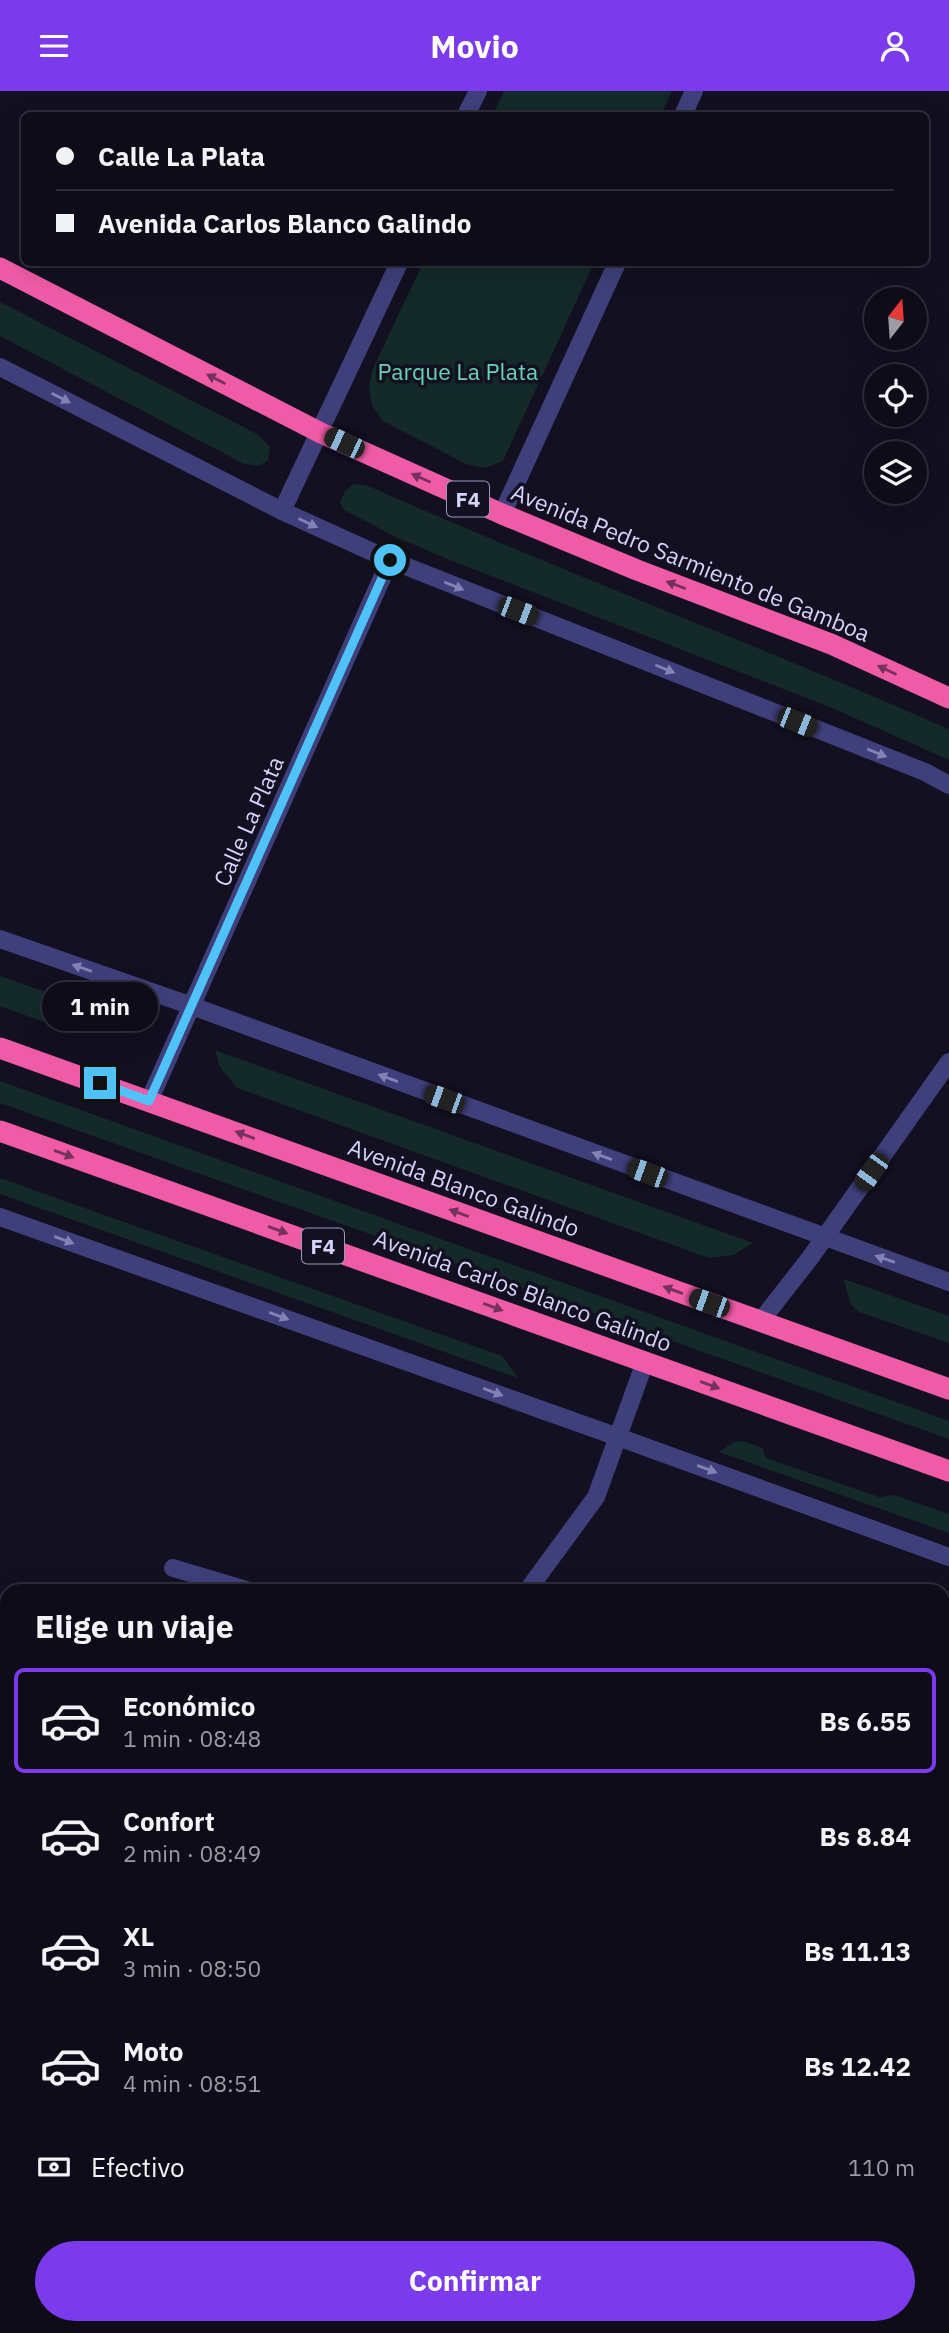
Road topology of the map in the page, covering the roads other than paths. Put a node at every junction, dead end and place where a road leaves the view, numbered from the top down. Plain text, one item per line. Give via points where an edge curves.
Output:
1 (478, 91) edge
2 (694, 91) edge
3 (468, 112) edge
4 (684, 112) edge
5 (398, 266) edge
6 (616, 266) edge
7 (0, 268) edge
8 (0, 367) edge
9 (321, 433) junction
10 (282, 511) junction
11 (502, 514) junction
12 (390, 560) junction
13 (949, 698) edge
14 (949, 785) edge
15 (0, 939) edge
16 (191, 1006) junction
17 (0, 1048) edge
18 (949, 1062) edge
19 (149, 1101) junction
20 (0, 1131) edge
21 (0, 1217) edge
22 (824, 1237) junction
23 (949, 1282) edge
24 (760, 1322) junction
25 (645, 1361) junction
26 (949, 1389) edge
27 (618, 1437) junction
28 (949, 1471) edge
29 (949, 1557) edge
30 (173, 1568) dead end
31 (227, 1584) edge
32 (532, 1584) edge

1 - 3 street
2 - 4 street
5 - 9 street
6 - 11 street
9 -> 7 highway, Avenida Pedro Sarmiento de Gamboa / F4
8 -> 10 street
9 - 10 street
11 -> 9 highway, Avenida Pedro Sarmiento de Gamboa / F4
10 -> 12 street
13 -> 11 highway, Avenida Pedro Sarmiento de Gamboa / F4 via 831,644
12 -> 14 street
12 - 16 street, Calle La Plata
16 -> 15 street
16 - 19 street, Calle La Plata
22 -> 16 street
17 - 19 highway
18 - 22 street
24 -> 19 highway, Avenida Blanco Galindo
20 -> 25 highway, Avenida Carlos Blanco Galindo / F4
21 -> 27 street
23 -> 22 street
22 - 24 street
24 - 26 highway
25 - 27 street
25 -> 28 highway, Avenida Carlos Blanco Galindo / F4
27 -> 29 street
27 - 32 street via 596,1497
30 - 31 street

